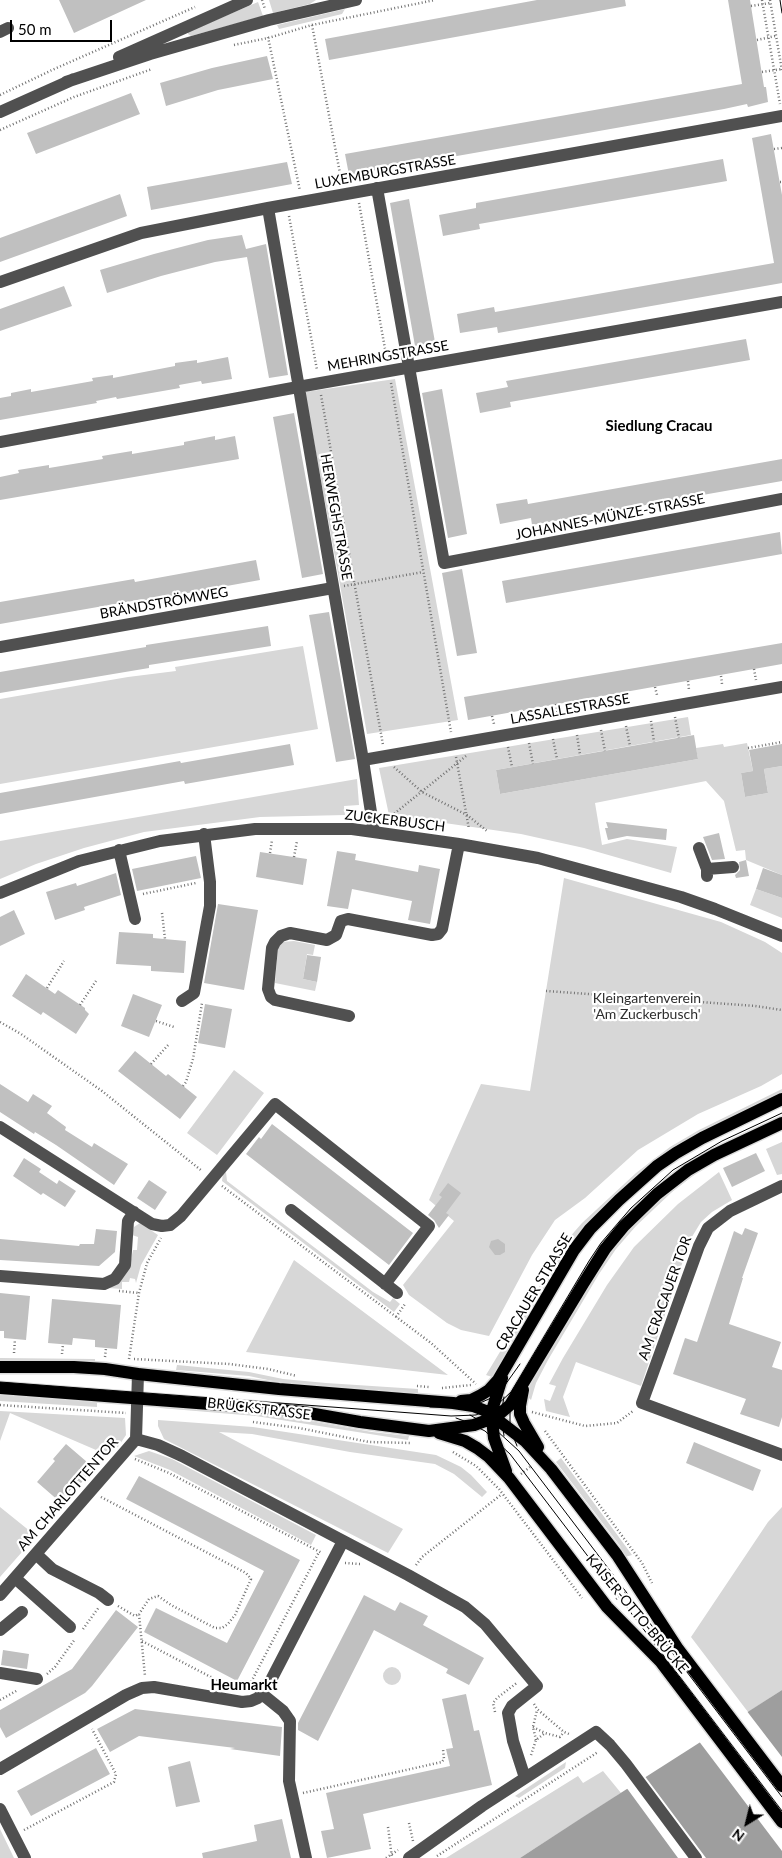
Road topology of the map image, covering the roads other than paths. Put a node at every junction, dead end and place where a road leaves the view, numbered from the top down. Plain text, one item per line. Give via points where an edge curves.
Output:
1 (247, 0) edge
2 (356, 0) edge
3 (327, 3) edge
4 (66, 82) junction
5 (781, 111) edge
6 (0, 112) edge
7 (377, 188) junction
8 (268, 208) junction
9 (0, 282) edge
10 (782, 302) edge
11 (409, 368) junction
12 (298, 387) junction
13 (0, 442) edge
14 (782, 499) edge
15 (333, 588) junction
16 (0, 647) edge
17 (782, 687) edge
18 (363, 760) junction
19 (374, 832) junction
20 (204, 834) junction
21 (459, 844) junction
22 (699, 848) dead end
23 (118, 850) junction
24 (733, 867) dead end
25 (0, 893) edge
26 (135, 919) dead end
27 (782, 936) edge
28 (182, 1001) dead end
29 (349, 1016) dead end
30 (782, 1099) edge
31 (782, 1123) edge
32 (0, 1127) edge
33 (782, 1186) edge
34 (290, 1210) dead end
35 (134, 1212) junction
36 (0, 1276) edge
37 (385, 1284) junction
38 (397, 1293) dead end
39 (507, 1366) junction
40 (0, 1367) edge
41 (138, 1374) junction
42 (528, 1377) junction
43 (0, 1388) edge
44 (137, 1397) junction
45 (453, 1403) junction
46 (495, 1416) junction
47 (429, 1431) junction
48 (136, 1439) junction
49 (782, 1456) edge
50 (543, 1458) junction
51 (510, 1480) junction
52 (343, 1541) junction
53 (36, 1554) junction
54 (15, 1578) junction
55 (0, 1595) edge
56 (108, 1600) road end
57 (22, 1612) dead end
58 (70, 1626) dead end
59 (0, 1630) edge
60 (0, 1673) edge
61 (37, 1679) dead end
62 (262, 1694) junction
63 (0, 1769) edge
64 (525, 1778) junction
65 (782, 1786) edge
66 (0, 1809) edge
67 (782, 1822) edge
68 (407, 1851) edge
69 (25, 1858) edge
70 (306, 1858) edge
71 (696, 1858) edge

1 - 4 street
2 - 3 street
3 - 4 street
4 - 6 street
5 - 7 street, LUXEMBURGSTRASSE
7 - 8 street, LUXEMBURGSTRASSE
7 - 11 street
8 - 9 street, LUXEMBURGSTRASSE via 141,233
8 - 12 street, HERWEGHSTRASSE
10 - 11 street, MEHRINGSTRASSE
11 - 12 street, MEHRINGSTRASSE
11 - 14 street, JOHANNES-MÜNZE-STRASSE via 444,563
12 - 13 street, MEHRINGSTRASSE
12 - 15 street, HERWEGHSTRASSE
15 - 16 street, BRÄNDSTRÖMWEG
15 - 18 street, HERWEGHSTRASSE
17 - 18 street, LASSALLESTRASSE via 455,750 388,760
18 - 19 street, HERWEGHSTRASSE
19 - 20 street, ZUCKERBUSCH via 274,829
19 - 21 street, ZUCKERBUSCH
20 - 23 street, ZUCKERBUSCH
20 - 28 street via 210,906 194,993
21 - 27 street, ZUCKERBUSCH via 538,858 614,878 715,908
21 - 29 street via 442,930 438,934 348,919 342,921 336,935 327,940 290,933 281,936 274,944 268,989 270,997
22 - 24 street via 707,873
23 - 25 street, ZUCKERBUSCH via 58,868
23 - 26 street
30 - 39 main road, CRACAUER STRASSE via 676,1153 619,1200 574,1250
31 - 42 main road via 688,1170 656,1194 624,1226 583,1284
32 - 35 street
33 - 49 street, AM CRACAUER TOR via 730,1211 708,1228 642,1403
34 - 37 street
35 - 36 street via 128,1221 126,1265 115,1278 104,1284
35 - 37 street via 152,1224 170,1225 275,1104 429,1226
37 - 38 street
39 - 45 main road, CRACAUER STRASSE via 489,1390 471,1400
39 - 46 main road, CRACAUER STRASSE
40 - 41 main road, BRÜCKSTRASSE via 74,1367
41 - 44 street, AM CHARLOTTENTOR
41 - 45 main road, BRÜCKSTRASSE
42 - 46 main road via 510,1405
42 - 50 main road via 520,1414
43 - 44 main road, BRÜCKSTRASSE
44 - 47 main road, BRÜCKSTRASSE via 286,1411
44 - 48 street, AM CHARLOTTENTOR
45 - 46 main road, BRÜCKSTRASSE via 473,1406
46 - 47 main road, BRÜCKSTRASSE via 474,1425
46 - 50 main road, KAISER-OTTO-BRÜCKE
46 - 51 main road, CRACAUER STRASSE via 495,1443
47 - 51 main road, KAISER-OTTO-BRÜCKE via 465,1440 490,1458
48 - 52 street via 182,1456
48 - 53 street, AM CHARLOTTENTOR
50 - 65 main road, KAISER-OTTO-BRÜCKE via 617,1555 678,1649
51 - 67 main road, KAISER-OTTO-BRÜCKE via 607,1607 660,1661
52 - 62 street
52 - 64 street via 465,1607 485,1624 533,1689 510,1709 507,1717
53 - 54 street, AM CHARLOTTENTOR
53 - 56 street via 52,1569
54 - 55 street, AM CHARLOTTENTOR
54 - 58 street
57 - 59 street
60 - 61 street
62 - 63 street via 242,1702 154,1687 133,1691
62 - 70 street via 286,1714 290,1722 289,1773
64 - 68 street
64 - 71 street via 596,1732 626,1764
66 - 69 street

